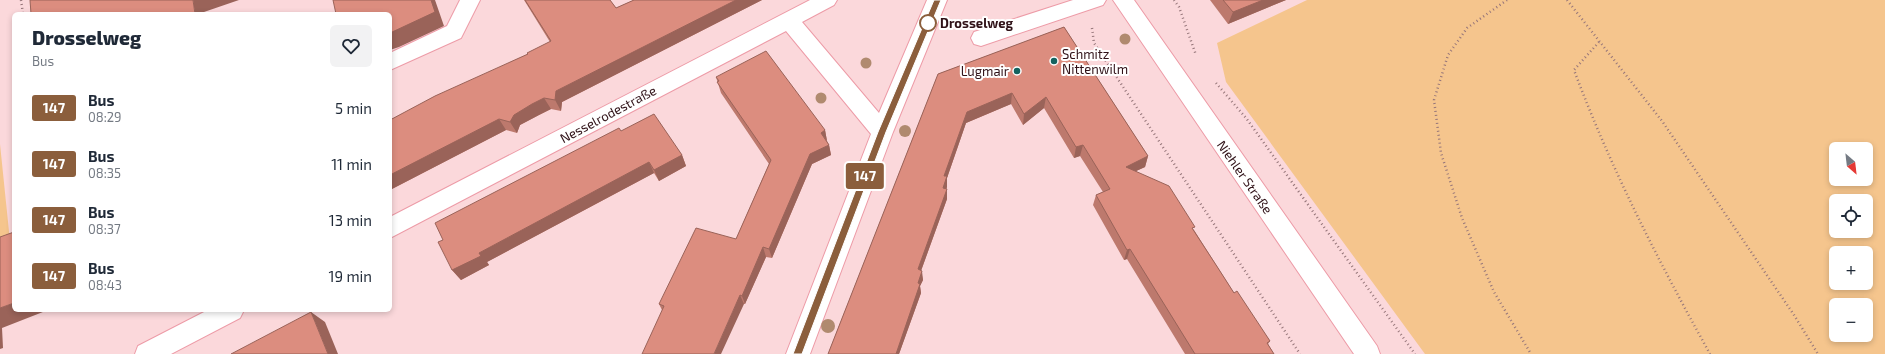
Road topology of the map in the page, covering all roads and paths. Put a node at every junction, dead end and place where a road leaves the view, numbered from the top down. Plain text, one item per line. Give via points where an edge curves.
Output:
1 (21, 0) edge
2 (470, 0) edge
3 (827, 0) edge
4 (937, 0) edge
5 (1096, 0) edge
6 (1123, 0) edge
7 (1174, 0) edge
8 (1507, 0) edge
9 (1567, 0) edge
10 (23, 12) edge
11 (789, 20) junction
12 (1091, 21) dead end
13 (981, 38) dead end
14 (1600, 42) junction
15 (1197, 59) dead end
16 (392, 61) edge
17 (1215, 82) dead end
18 (882, 132) junction
19 (392, 227) edge
20 (228, 312) edge
21 (147, 354) edge
22 (798, 354) edge
23 (1300, 354) edge
24 (1368, 354) edge
25 (1415, 354) edge
26 (1531, 354) edge
27 (1710, 354) edge
28 (1818, 354) edge

1 - 10 path
2 - 16 street via 454,32
3 - 11 street, Nesselrodestraße
4 - 18 street
5 - 13 street
6 - 24 street, Niehler Straße
7 - 15 path via 1179,7
8 - 26 path via 1467,28 1448,55 1434,100 1441,153 1462,218 1494,292
9 - 14 path
11 - 18 street
11 - 19 street, Nesselrodestraße
12 - 23 path via 1094,43
14 - 27 path via 1574,70 1576,76 1593,122 1653,251
14 - 28 path via 1662,121
17 - 25 path via 1246,118
18 - 22 street
20 - 21 street

